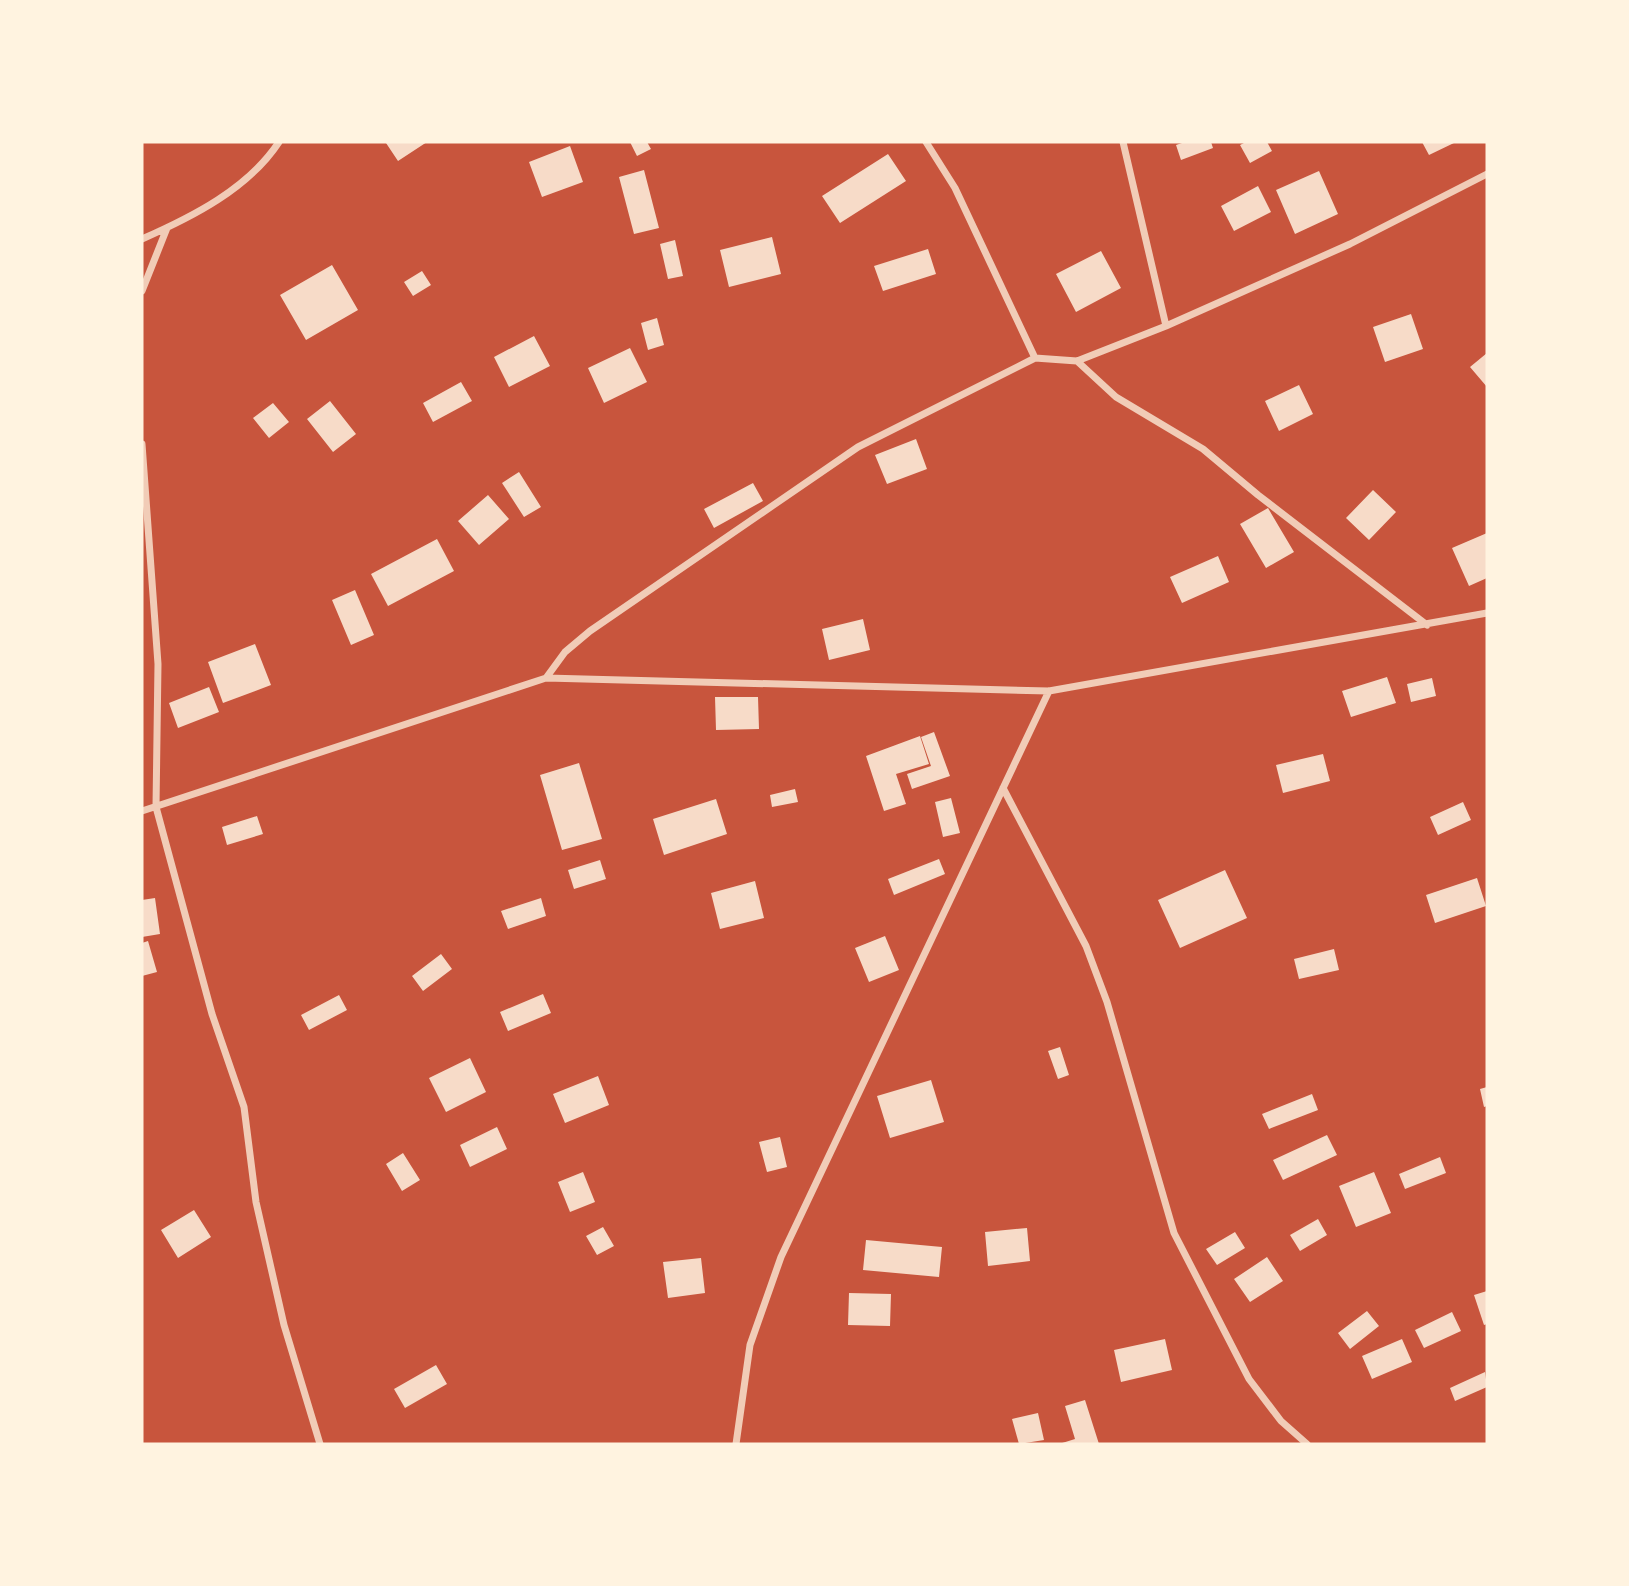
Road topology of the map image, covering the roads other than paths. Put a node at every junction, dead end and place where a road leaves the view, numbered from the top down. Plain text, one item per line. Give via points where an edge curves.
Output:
1 (279, 142) edge
2 (926, 142) edge
3 (1123, 142) edge
4 (1487, 174) edge
5 (167, 228) junction
6 (142, 239) edge
7 (142, 291) edge
8 (1166, 326) junction
9 (1035, 358) junction
10 (1077, 361) junction
11 (142, 444) edge
12 (1487, 613) edge
13 (1427, 625) junction
14 (546, 678) junction
15 (1049, 691) junction
16 (1003, 788) junction
17 (156, 807) junction
18 (142, 811) edge
19 (320, 1444) edge
20 (736, 1444) edge
21 (1307, 1444) edge

1 - 5 street via 224,197
2 - 9 street via 955,188
3 - 8 street
4 - 8 street via 1350,244
5 - 6 street
5 - 7 street
8 - 10 street
9 - 10 street
9 - 14 street via 858,447 590,631 565,652
10 - 13 street via 1116,397 1203,449
11 - 17 street via 158,664
12 - 13 street
13 - 15 street
14 - 15 street
14 - 17 street
15 - 16 street
16 - 20 street via 781,1257 750,1345
16 - 21 street via 1086,946 1107,1002 1174,1233 1249,1379 1281,1421
17 - 18 street
17 - 19 street via 212,1014 244,1107 256,1202 284,1325

